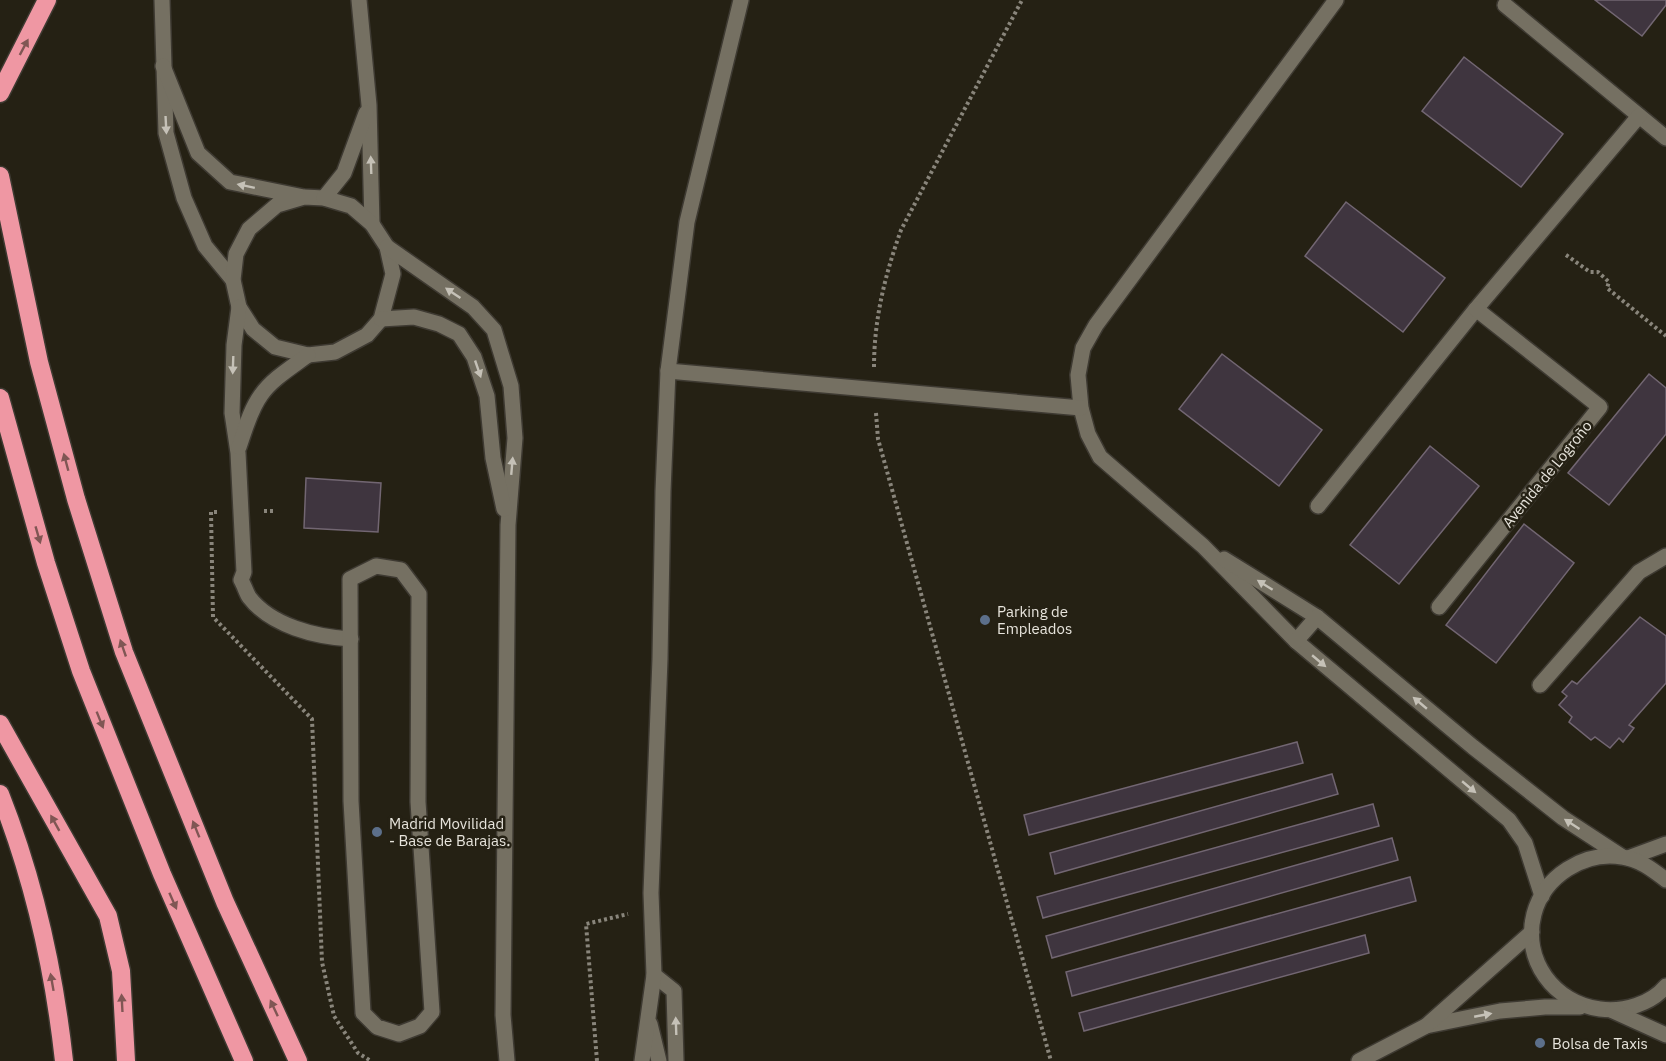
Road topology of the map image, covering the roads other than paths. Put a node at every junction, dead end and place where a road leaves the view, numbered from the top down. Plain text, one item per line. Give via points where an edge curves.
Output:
1 (47, 0) edge
2 (162, 0) edge
3 (359, 0) edge
4 (741, 0) edge
5 (1336, 0) edge
6 (1505, 5) dead end
7 (164, 66) junction
8 (0, 93) edge
9 (369, 105) junction
10 (1639, 116) junction
11 (1666, 138) edge
12 (0, 177) edge
13 (304, 197) junction
14 (324, 198) junction
15 (372, 224) junction
16 (387, 247) junction
17 (233, 280) junction
18 (239, 307) junction
19 (1476, 309) junction
20 (381, 319) junction
21 (308, 355) junction
22 (668, 370) junction
23 (0, 398) edge
24 (1081, 408) junction
25 (238, 453) junction
26 (1318, 506) dead end
27 (508, 525) junction
28 (1203, 546) junction
29 (1666, 556) edge
30 (1439, 607) dead end
31 (1317, 617) junction
32 (351, 639) junction
33 (1296, 641) junction
34 (1540, 685) dead end
35 (0, 724) edge
36 (0, 794) edge
37 (1666, 844) edge
38 (1624, 857) junction
39 (1666, 880) edge
40 (1542, 896) junction
41 (1532, 932) junction
42 (654, 975) junction
43 (1666, 986) edge
44 (1586, 1007) junction
45 (1613, 1011) junction
46 (648, 1018) junction
47 (1426, 1026) junction
48 (1666, 1035) edge
49 (64, 1061) edge
50 (126, 1061) edge
51 (244, 1061) edge
52 (298, 1061) edge
53 (507, 1061) edge
54 (642, 1061) edge
55 (659, 1061) edge
56 (676, 1061) edge
57 (1360, 1061) edge

8 -> 1 highway
2 - 7 street
3 - 9 street
4 - 22 street via 687,222
5 - 24 street via 1096,325 1083,348 1078,375
6 - 10 street
13 -> 7 street via 230,182 198,153
7 -> 17 street via 166,134 184,198 205,246
9 - 14 street via 344,173
15 -> 9 street
10 - 11 street
10 - 19 street
52 -> 12 highway via 225,903 124,652 76,499 39,362
13 - 14 street
13 - 17 street via 277,205 249,229 236,254
14 - 15 street via 351,206
15 - 16 street
16 - 20 street via 393,274
27 -> 16 street via 514,438 511,386 494,330 473,307
17 - 18 street
18 - 21 street via 254,329 275,346
18 -> 25 street via 232,413
19 - 26 street
19 - 30 street, Avenida de Logroño via 1600,408
20 - 21 street via 367,335 335,352
20 -> 27 street via 414,317 439,324 459,334 474,357 487,396 493,458
21 - 25 street via 261,394 246,423
22 - 24 street
22 - 42 street via 651,893
23 -> 51 highway via 46,563 81,670 162,874
24 - 28 street via 1100,457
25 - 32 street via 244,572 241,580 249,596 267,615 298,629
27 - 53 street via 504,1003
31 -> 28 street
28 - 33 street
29 - 34 street via 1640,572
31 - 33 street
38 -> 31 street via 1563,818
32 - 32 street via 351,801 363,1013 377,1028 399,1034 420,1026 432,1012 418,802 419,594 401,570 376,566 350,579
33 -> 40 street via 1509,820 1525,843
50 -> 35 highway via 121,971 108,916
49 -> 36 highway via 43,931 16,834
37 - 38 street
38 - 39 street via 1649,866
38 - 40 street via 1598,856 1575,864 1556,877
40 - 41 street via 1534,913
41 - 44 street via 1535,956 1545,978 1560,994
41 - 47 street
42 - 46 street
56 -> 42 street via 674,991
43 - 45 street via 1639,1005
44 - 45 street
47 -> 44 street via 1500,1011
45 - 48 street
46 - 54 street
46 - 55 street
47 - 57 street

